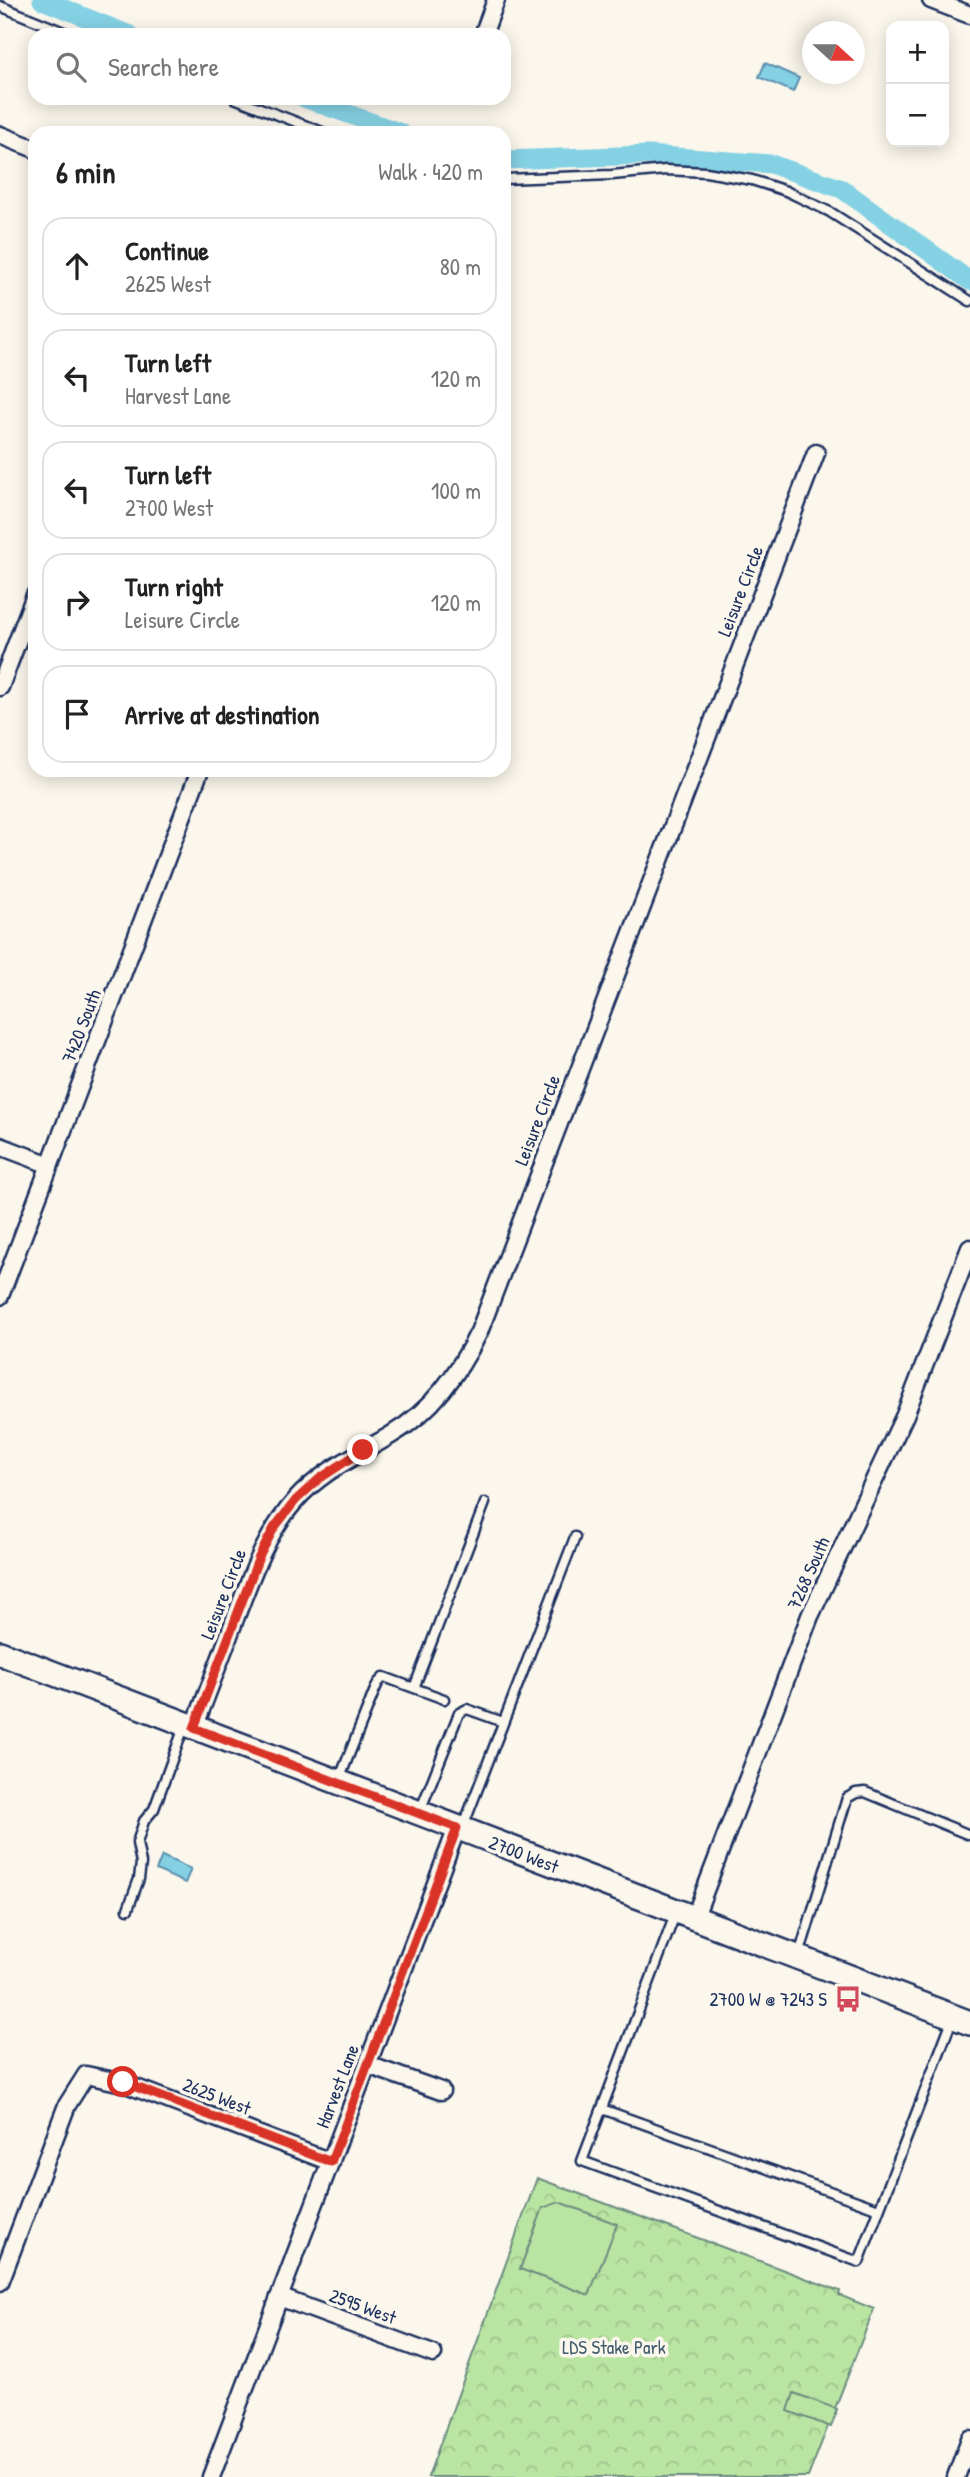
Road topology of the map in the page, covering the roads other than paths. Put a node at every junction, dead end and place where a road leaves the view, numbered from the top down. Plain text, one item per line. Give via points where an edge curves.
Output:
1 (496, 0) edge
2 (931, 0) edge
3 (0, 6) edge
4 (970, 15) edge
5 (54, 28) edge
6 (486, 28) edge
7 (252, 105) edge
8 (307, 126) edge
9 (0, 135) edge
10 (28, 146) edge
11 (511, 179) edge
12 (970, 301) edge
13 (816, 453) dead end
14 (28, 613) edge
15 (0, 687) edge
16 (197, 777) edge
17 (0, 1146) edge
18 (50, 1165) junction
19 (970, 1248) edge
20 (0, 1296) edge
21 (485, 1503) dead end
22 (575, 1537) dead end
23 (0, 1653) edge
24 (414, 1688) junction
25 (444, 1699) dead end
26 (503, 1722) junction
27 (189, 1726) junction
28 (338, 1783) junction
29 (419, 1814) junction
30 (459, 1829) junction
31 (967, 1834) dead end
32 (128, 1909) dead end
33 (685, 1916) junction
34 (798, 1958) junction
35 (961, 2020) edge
36 (368, 2065) junction
37 (441, 2091) dead end
38 (602, 2109) junction
39 (331, 2162) junction
40 (879, 2209) junction
41 (0, 2282) edge
42 (279, 2297) junction
43 (433, 2354) dead end
44 (970, 2440) edge
45 (211, 2477) edge
46 (956, 2477) edge

1 - 6 street
2 - 4 street
3 - 5 lane
7 - 8 lane
9 - 10 street
11 - 12 lane via 666,170 752,180 830,212
13 - 27 street, Leisure Circle via 468,1353 422,1412 319,1479 274,1528
14 - 15 street
16 - 18 street, 7420 South
17 - 18 street
18 - 20 street, 7420 South
19 - 33 street, 7268 South via 905,1415 810,1616
21 - 24 lane
22 - 26 lane
23 - 27 main road, 2700 West
24 - 25 lane
24 - 28 lane via 384,1677 378,1683
26 - 29 lane via 467,1709 459,1713
26 - 30 lane
27 - 28 main road, 2700 West
27 - 32 lane via 136,1843 141,1863
28 - 29 main road, 2700 West
29 - 30 main road, 2700 West
30 - 33 main road, 2700 West
30 - 36 street, Harvest Lane
31 - 34 lane via 865,1792 847,1798
33 - 34 main road, 2700 West
33 - 38 lane
34 - 35 main road, 2700 West
35 - 40 lane
36 - 37 street
36 - 39 street, Harvest Lane
38 - 40 lane
38 - 40 lane via 582,2161 859,2262
39 - 41 street, 2625 West via 123,2082 86,2075 67,2105
39 - 42 street, Harvest Lane
42 - 43 street, 2595 West
42 - 45 street, Harvest Lane
44 - 46 street

